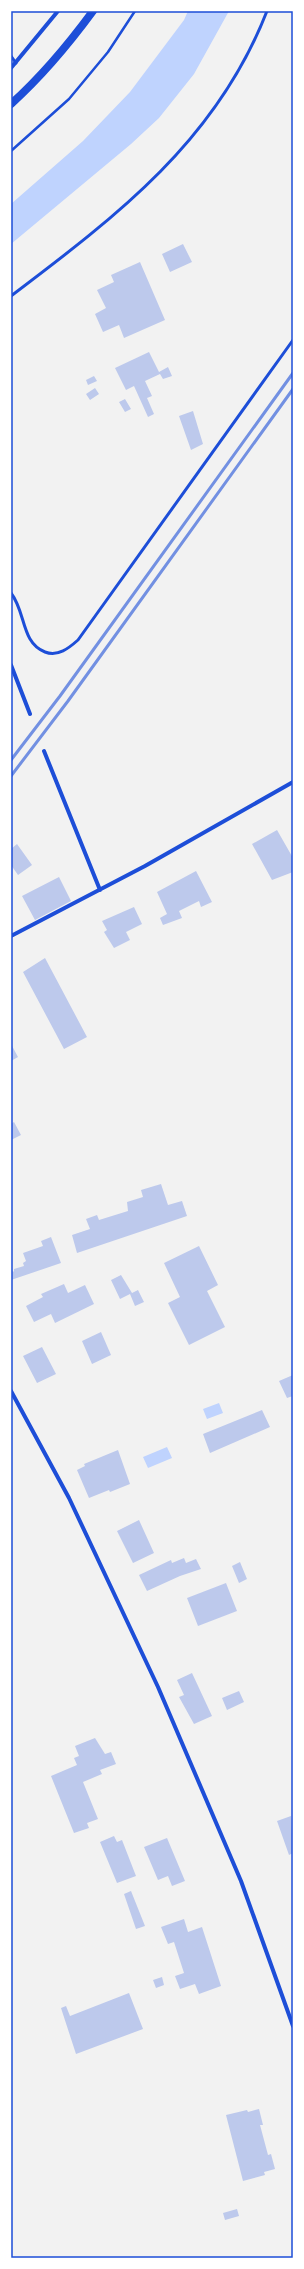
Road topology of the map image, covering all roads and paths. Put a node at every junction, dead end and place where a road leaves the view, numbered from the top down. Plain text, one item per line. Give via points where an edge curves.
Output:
1 (58, 11) edge
2 (93, 11) edge
3 (135, 11) edge
4 (267, 11) edge
5 (11, 56) edge
6 (16, 63) junction
7 (11, 68) edge
8 (11, 104) edge
9 (11, 150) edge
10 (11, 296) edge
11 (293, 340) edge
12 (11, 592) edge
13 (11, 665) edge
14 (30, 714) dead end
15 (44, 751) dead end
16 (293, 782) edge
17 (100, 890) junction
18 (11, 936) edge
19 (11, 1391) edge
20 (293, 2026) edge

1 - 6 street
2 - 8 main road via 64,50
3 - 9 path via 108,52 69,100
4 - 10 lane via 250,51 235,77 211,114 182,150 151,182 104,223
5 - 6 lane
6 - 7 street
11 - 12 lane via 78,640 69,648 57,653 36,648 28,636 20,606
13 - 14 street
15 - 17 street
16 - 17 street
17 - 18 street
19 - 20 street via 69,1498 167,1708 241,1881

